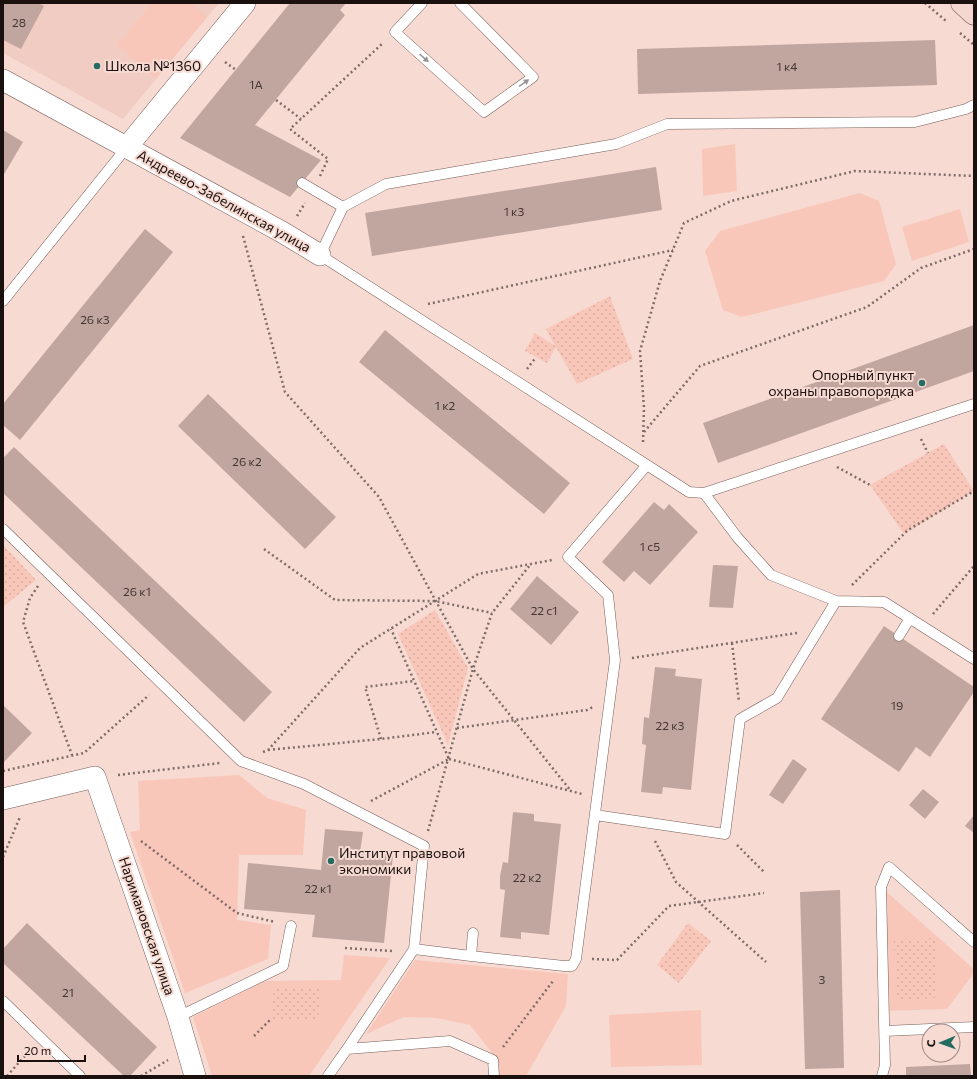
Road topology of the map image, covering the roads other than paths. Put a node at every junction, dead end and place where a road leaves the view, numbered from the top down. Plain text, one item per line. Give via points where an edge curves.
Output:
1 (246, 3) edge
2 (422, 3) edge
3 (460, 3) edge
4 (962, 3) edge
5 (974, 14) edge
6 (3, 80) edge
7 (974, 105) edge
8 (127, 147) junction
9 (302, 183) dead end
10 (343, 207) junction
11 (320, 255) junction
12 (3, 301) edge
13 (974, 404) edge
14 (645, 463) junction
15 (704, 493) junction
16 (3, 529) edge
17 (836, 601) junction
18 (910, 618) junction
19 (899, 636) dead end
20 (974, 659) edge
21 (3, 799) edge
22 (595, 815) junction
23 (291, 926) road end
24 (472, 933) dead end
25 (974, 942) edge
26 (413, 951) junction
27 (471, 956) junction
28 (3, 1001) edge
29 (178, 1017) junction
30 (974, 1027) edge
31 (885, 1031) junction
32 (347, 1049) junction
33 (80, 1076) edge
34 (195, 1076) edge
35 (328, 1076) edge
36 (494, 1076) edge
37 (882, 1076) edge

1 - 8 street, Андреево-Забелинская улица
2 -> 3 lane via 395,32 484,112 532,78
4 - 5 street
6 - 8 street, Андреево-Забелинская улица
7 - 10 lane via 915,122 667,124 616,144 386,184
8 - 11 street, Андреево-Забелинская улица
8 - 12 lane
9 - 10 lane
10 - 11 lane
11 - 14 lane
13 - 15 lane
14 - 15 lane via 689,492
14 - 22 lane via 568,557 608,595 615,660
15 - 17 lane via 737,537 771,575
16 - 26 lane via 241,761 304,784 424,846
17 - 18 lane via 884,602
17 - 22 lane via 777,698 740,719 725,834
18 - 19 lane
18 - 20 lane
21 - 29 street, Наримановская улица via 95,777
22 - 27 lane via 576,958 572,966
23 - 29 lane via 283,966
24 - 27 lane
25 - 31 lane via 889,867 881,886
26 - 27 lane
26 - 32 lane
28 - 33 lane
29 - 34 street, Наримановская улица
30 - 31 lane
31 - 37 lane via 886,1065
32 - 35 lane
32 - 36 lane via 450,1041 493,1060

